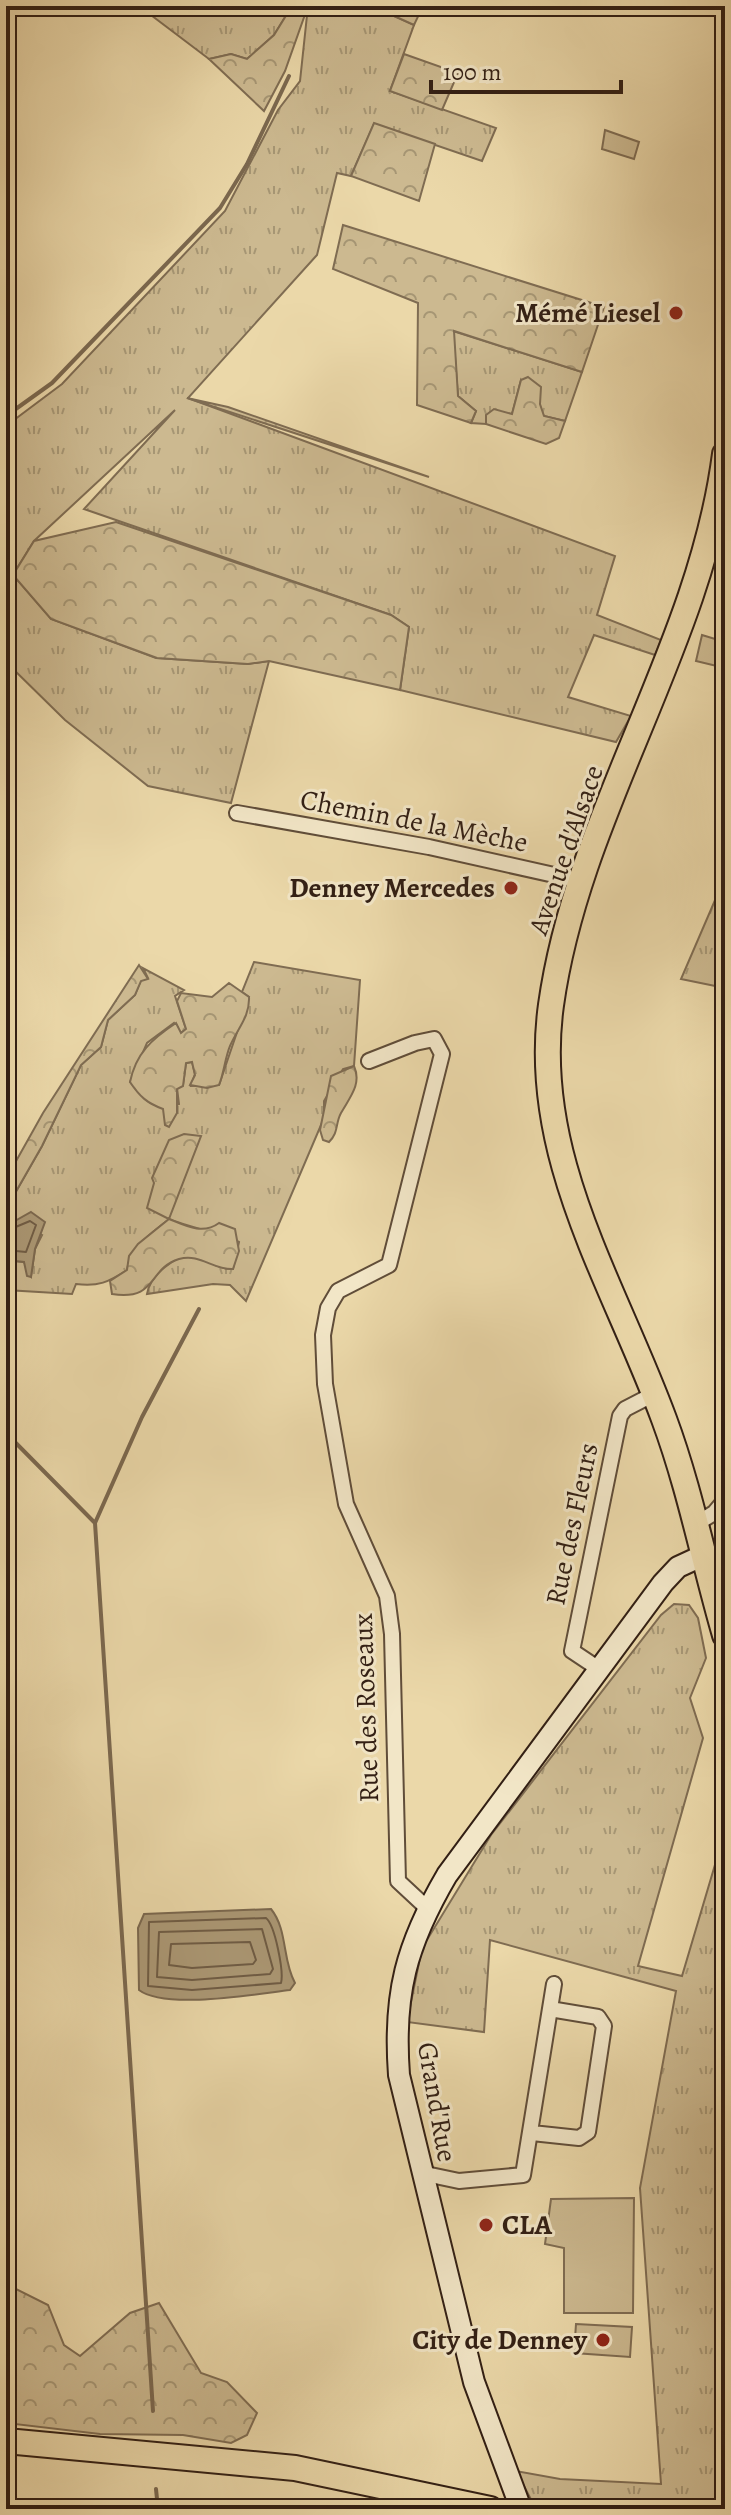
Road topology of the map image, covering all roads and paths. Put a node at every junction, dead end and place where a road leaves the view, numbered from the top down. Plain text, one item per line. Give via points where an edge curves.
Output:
1 (725, 454) edge
2 (237, 813) dead end
3 (581, 881) junction
4 (369, 1061) dead end
5 (654, 1394) junction
6 (725, 1500) edge
7 (696, 1524) junction
8 (704, 1555) junction
9 (725, 1635) edge
10 (599, 1669) junction
11 (427, 1908) junction
12 (554, 1984) dead end
13 (550, 2009) junction
14 (532, 2133) junction
15 (421, 2173) junction
16 (6, 2441) edge
17 (490, 2509) edge
18 (521, 2509) edge

1 - 3 main road, Avenue d'Alsace via 706,556
2 - 3 street, Chemin de la Mèche
3 - 5 main road, Avenue d'Alsace via 551,1003 547,1063 552,1127 580,1221
4 - 11 street, Rue des Roseaux via 434,1039 442,1054 389,1265 338,1291 323,1335 325,1384 346,1504 387,1596 398,1881
5 - 7 main road, Avenue d'Alsace
5 - 10 street, Rue des Fleurs via 620,1416 572,1651
6 - 7 street
7 - 8 main road, Avenue d'Alsace
8 - 9 main road, Avenue d'Alsace
8 - 10 street, Grand'Rue via 678,1567 663,1583
10 - 11 street, Grand'Rue
11 - 15 street, Grand'Rue via 406,1958 396,2025 399,2075
12 - 13 street
13 - 14 street
13 - 14 street via 598,2017 604,2026 588,2132 579,2138
14 - 15 street via 527,2168 519,2177 459,2181
15 - 18 street, Grand'Rue via 474,2382
16 - 17 main road via 295,2468

